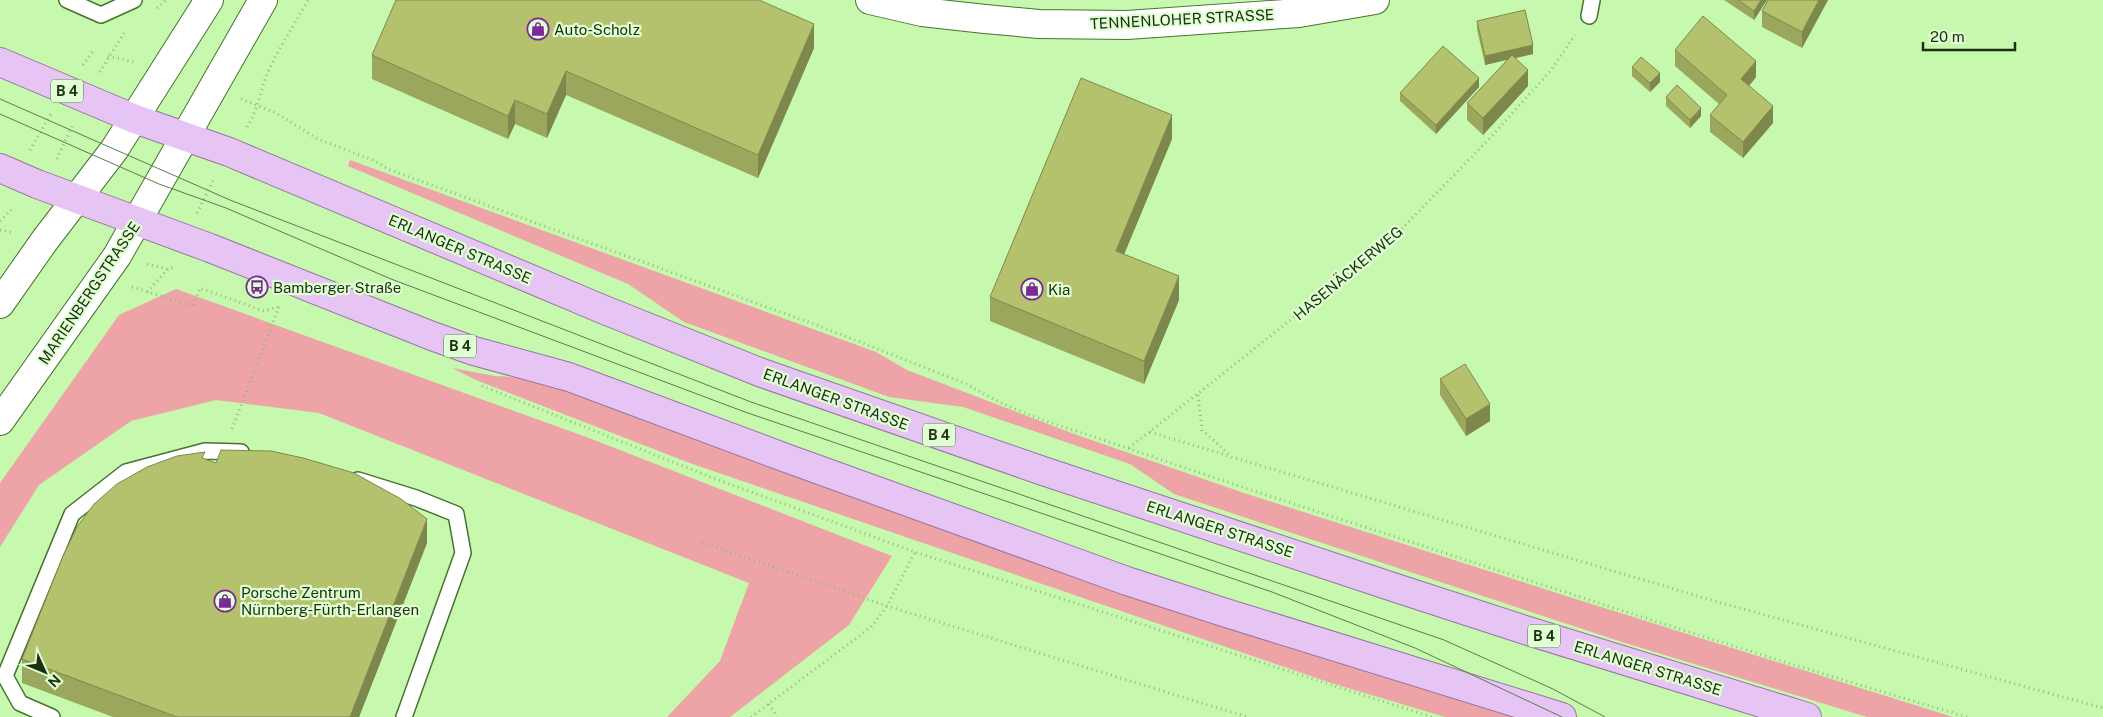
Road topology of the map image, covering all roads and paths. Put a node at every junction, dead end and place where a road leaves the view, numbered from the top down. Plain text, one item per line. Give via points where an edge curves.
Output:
1 (67, 0) edge
2 (134, 0) edge
3 (209, 0) edge
4 (263, 0) edge
5 (308, 0) edge
6 (870, 0) edge
7 (1375, 0) edge
8 (1592, 0) edge
9 (1589, 16) joint
10 (93, 51) dead end
11 (108, 56) dead end
12 (0, 62) edge
13 (76, 95) junction
14 (257, 107) junction
15 (135, 119) junction
16 (185, 135) junction
17 (230, 152) junction
18 (17, 175) edge
19 (77, 199) junction
20 (0, 221) edge
21 (138, 221) junction
22 (189, 240) junction
23 (168, 269) dead end
24 (102, 277) junction
25 (147, 292) junction
26 (0, 304) edge
27 (279, 307) junction
28 (288, 310) dead end
29 (481, 386) dead end
30 (1198, 395) junction
31 (0, 421) edge
32 (1150, 432) junction
33 (1129, 448) junction
34 (223, 452) junction
35 (260, 452) edge
36 (1232, 457) junction
37 (342, 475) edge
38 (702, 542) dead end
39 (915, 552) junction
40 (887, 606) junction
41 (769, 704) junction
42 (2103, 708) edge
43 (52, 717) edge
44 (404, 717) edge
45 (751, 717) edge
46 (777, 717) edge
47 (1247, 717) edge
48 (1432, 717) edge
49 (1562, 717) edge
50 (1808, 717) edge
51 (1967, 717) edge

1 - 2 lane via 101,15
3 - 15 street
4 - 16 street
5 - 14 path via 269,70
6 - 7 street, TENNENLOHER STRASSE via 922,12 976,18 1038,24 1127,25 1299,13
8 - 9 lane
9 - 30 path, HASENÄCKERWEG via 1550,70 1490,138 1388,242
10 - 13 path
11 - 13 path
12 - 13 main road, ERLANGER STRASSE / B 4
13 - 15 main road, ERLANGER STRASSE / B 4
13 - 18 path
13 - 18 path via 54,164
14 - 17 path
14 - 33 path via 276,113 318,139 390,170 819,326 969,385 1000,403
15 - 16 main road, ERLANGER STRASSE / B 4
15 - 19 street
16 - 17 main road, ERLANGER STRASSE / B 4
16 - 21 street, MARIENBERGSTRASSE
17 - 22 path via 208,190
17 - 50 main road, ERLANGER STRASSE / B 4 via 602,309 771,376 1043,471 1399,589
18 - 19 main road, B 4
18 - 20 path
19 - 21 main road, B 4
19 - 26 street
21 - 22 main road, B 4
21 - 24 street, MARIENBERGSTRASSE
22 - 49 main road, B 4 via 432,336 569,377 1109,574
23 - 25 path
24 - 25 path
24 - 31 street, MARIENBERGSTRASSE
25 - 27 path via 193,306 200,288 264,311
27 - 28 path
27 - 34 path
29 - 39 path via 713,478
30 - 32 path, HASENÄCKERWEG
30 - 36 path via 1202,430
32 - 33 path, HASENÄCKERWEG
32 - 36 path
33 - 51 path via 1480,564
34 - 35 lane
34 - 43 lane via 204,451 126,472 72,514 5,676 20,703
36 - 42 path via 1714,601
37 - 44 lane via 456,514 463,552
38 - 40 path
39 - 40 path
39 - 48 path
40 - 41 path via 871,627
40 - 47 path
41 - 45 path
41 - 46 path

